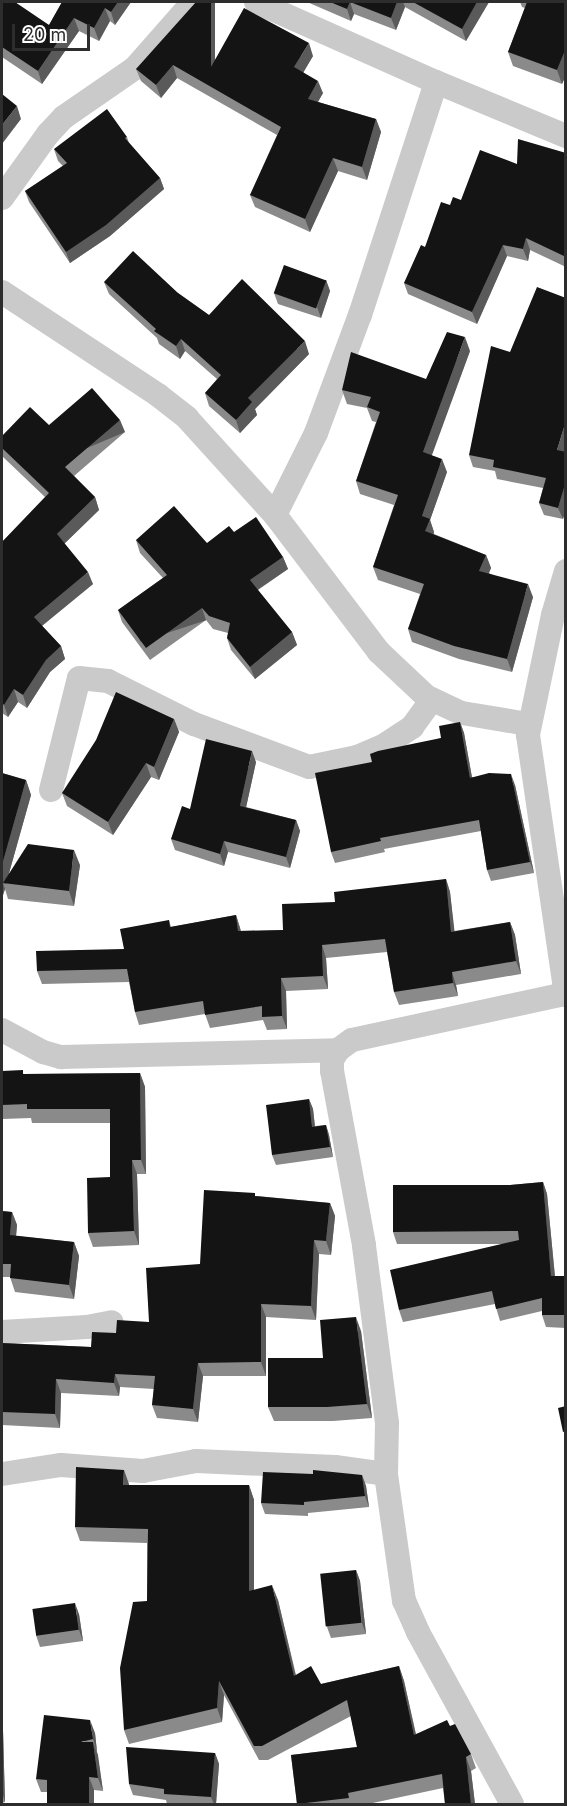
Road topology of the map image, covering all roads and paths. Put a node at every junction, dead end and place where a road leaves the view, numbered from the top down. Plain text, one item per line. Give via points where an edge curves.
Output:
1 (193, 2) edge
2 (256, 2) edge
3 (436, 82) junction
4 (566, 136) edge
5 (2, 198) edge
6 (2, 292) edge
7 (275, 515) junction
8 (566, 572) edge
9 (432, 699) junction
10 (528, 724) junction
11 (51, 790) dead end
12 (561, 944) edge
13 (565, 994) edge
14 (2, 1030) edge
15 (338, 1050) junction
16 (112, 1322) dead end
17 (2, 1332) edge
18 (2, 1474) edge
19 (386, 1474) junction
20 (512, 1804) edge

1 - 5 street via 135,68 64,117
2 - 3 street
3 - 4 street
3 - 7 street via 344,358 316,433
6 - 7 street via 166,401 233,466
7 - 9 street via 379,652
8 - 10 street
9 - 10 street via 462,713
9 - 11 street via 412,727 383,746 357,757 309,767 194,724 108,681 79,678
10 - 12 street
12 - 13 street
13 - 15 street via 352,1040
14 - 15 street via 61,1058
15 - 19 street via 332,1060 332,1071 364,1245 387,1423
16 - 17 street
18 - 19 street via 61,1465 143,1471 196,1461 335,1467
19 - 20 street via 404,1600

